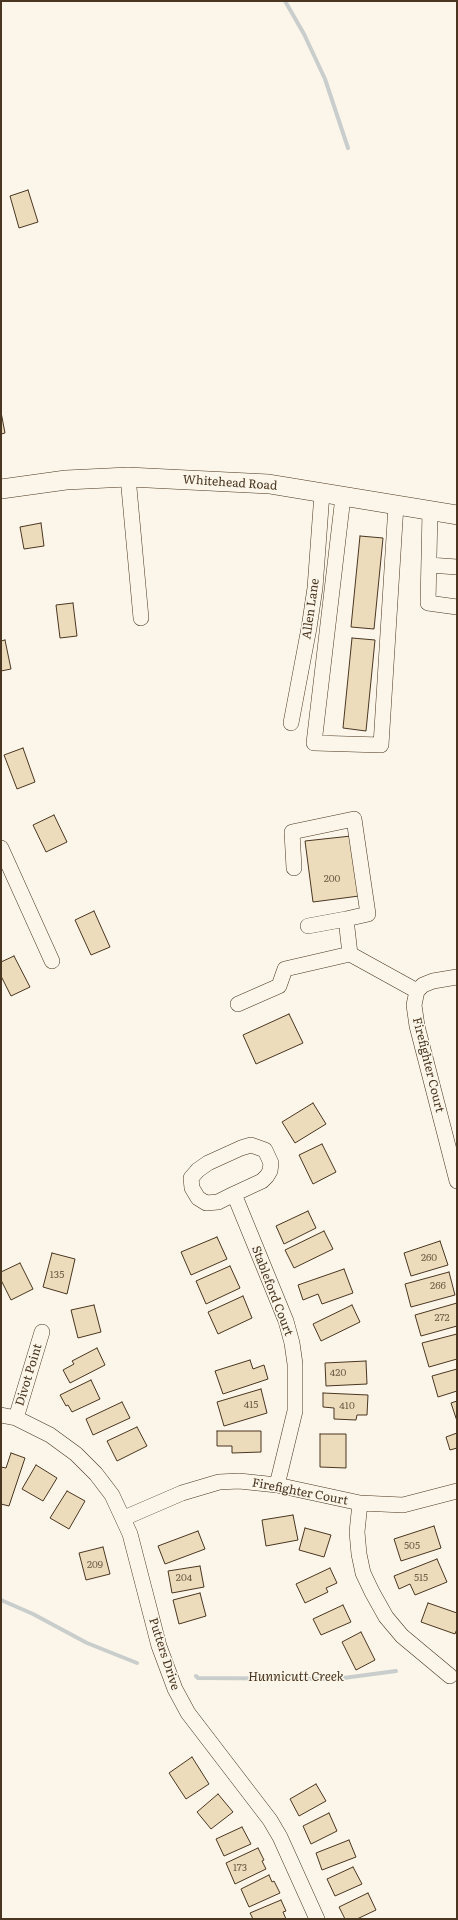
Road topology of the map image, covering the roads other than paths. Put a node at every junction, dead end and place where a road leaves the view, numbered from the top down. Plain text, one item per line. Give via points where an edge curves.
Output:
1 (128, 477) junction
2 (1, 489) edge
3 (322, 493) junction
4 (343, 496) junction
5 (396, 505) junction
6 (430, 511) junction
7 (457, 515) edge
8 (429, 565) junction
9 (457, 567) edge
10 (457, 607) edge
11 (141, 618) dead end
12 (291, 723) dead end
13 (1, 848) edge
14 (294, 868) dead end
15 (346, 919) junction
16 (308, 926) dead end
17 (350, 954) junction
18 (52, 961) dead end
19 (457, 977) edge
20 (416, 991) junction
21 (238, 1004) dead end
22 (457, 1181) edge
23 (234, 1194) junction
24 (42, 1332) dead end
25 (1, 1415) edge
26 (16, 1418) junction
27 (277, 1485) junction
28 (457, 1491) edge
29 (360, 1503) junction
30 (124, 1518) junction
31 (450, 1676) dead end
32 (317, 1919) edge

1 - 2 main road, Whitehead Road via 66,480
1 - 3 main road, Whitehead Road via 269,484
1 - 11 street
3 - 4 main road, Whitehead Road
3 - 12 street, Allen Lane via 315,588
4 - 5 main road, Whitehead Road
4 - 5 street via 314,743 381,745
5 - 6 main road, Whitehead Road
6 - 7 main road, Whitehead Road
6 - 8 street
8 - 9 street
8 - 10 street via 428,604
13 - 18 street
14 - 15 street via 292,832 354,819 368,914
15 - 16 street
15 - 17 street
17 - 20 street
17 - 21 street via 285,969 279,986
19 - 20 street via 433,981
20 - 22 street, Firefighter Court via 416,1026
23 - 23 street via 267,1176 271,1163 265,1150 251,1145 241,1148 208,1163 191,1178 192,1188 198,1198 206,1203 218,1202
23 - 27 street, Stableford Court via 286,1321 296,1364 295,1411
24 - 26 street, Divot Point
25 - 26 street, Putters Drive
26 - 30 street, Putters Drive via 50,1435 76,1454 112,1495
27 - 29 street, Firefighter Court
27 - 30 street, Firefighter Court via 239,1481 200,1486
28 - 29 street, Firefighter Court via 403,1505
29 - 31 street via 359,1554 363,1573 372,1592 386,1617 402,1636
30 - 32 street, Putters Drive via 159,1646 175,1689 188,1713 270,1820

